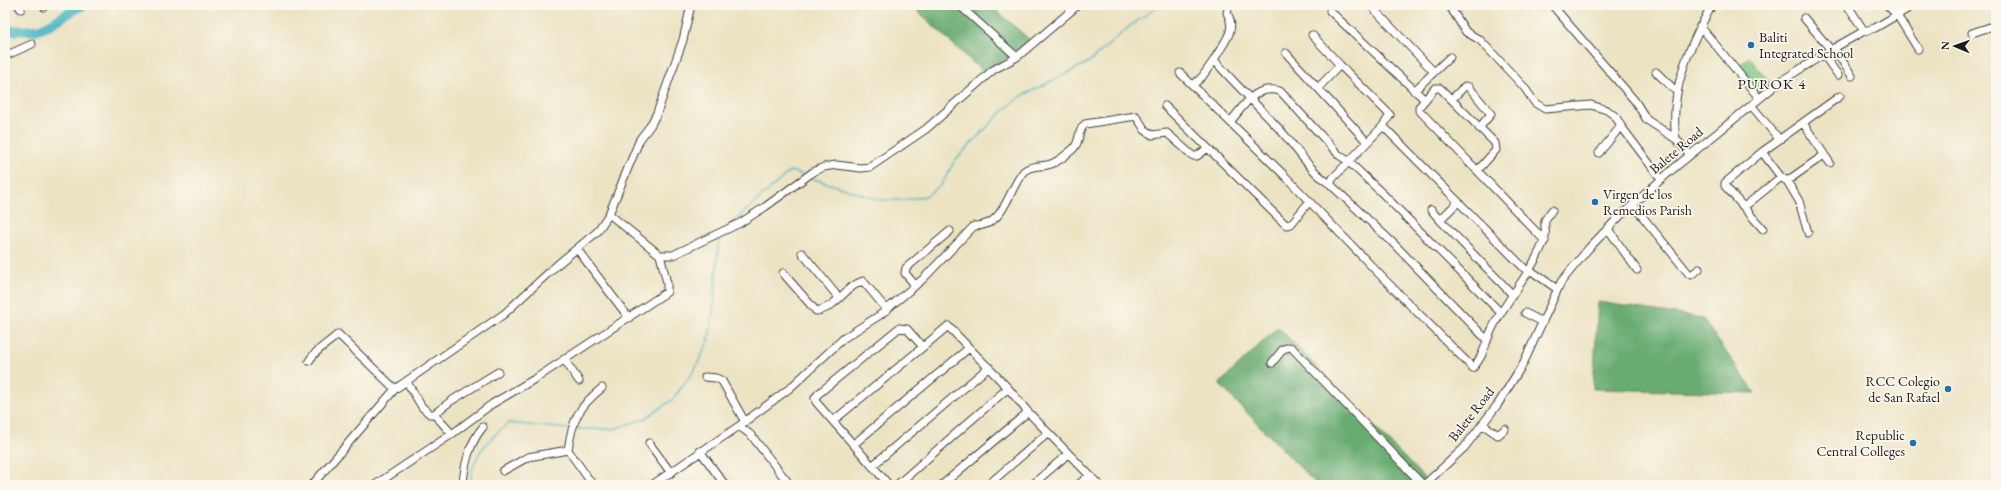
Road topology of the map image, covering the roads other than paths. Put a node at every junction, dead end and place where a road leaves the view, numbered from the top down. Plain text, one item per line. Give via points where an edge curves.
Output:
1 (691, 5) edge
2 (959, 5) edge
3 (1078, 5) edge
4 (1229, 5) edge
5 (1370, 5) edge
6 (1449, 5) edge
7 (1552, 5) edge
8 (1712, 5) edge
9 (1845, 5) edge
10 (1888, 5) edge
11 (1914, 5) edge
12 (1905, 7) edge
13 (1330, 11) dead end
14 (1897, 15) junction
15 (1804, 18) dead end
16 (1996, 25) edge
17 (1700, 26) junction
18 (1864, 31) junction
19 (1972, 33) dead end
20 (1312, 35) dead end
21 (32, 44) dead end
22 (1833, 49) junction
23 (1918, 49) dead end
24 (1286, 53) dead end
25 (1823, 54) junction
26 (5, 56) edge
27 (1017, 57) junction
28 (1450, 57) dead end
29 (1214, 60) junction
30 (1340, 65) junction
31 (1434, 72) junction
32 (1656, 72) dead end
33 (1180, 74) dead end
34 (1838, 76) dead end
35 (1852, 76) dead end
36 (1193, 85) junction
37 (1318, 88) junction
38 (1414, 91) junction
39 (1676, 92) junction
40 (1840, 96) dead end
41 (1759, 98) junction
42 (1452, 99) junction
43 (1250, 100) junction
44 (1425, 100) junction
45 (1751, 105) junction
46 (1165, 106) dead end
47 (1230, 122) junction
48 (1803, 123) junction
49 (1383, 126) junction
50 (1621, 126) junction
51 (1479, 128) junction
52 (1779, 139) junction
53 (1676, 140) junction
54 (1367, 142) junction
55 (1208, 148) junction
56 (1599, 152) dead end
57 (1762, 152) junction
58 (1824, 154) junction
59 (1690, 155) junction
60 (1348, 161) junction
61 (1830, 163) dead end
62 (1478, 170) junction
63 (1662, 179) junction
64 (1784, 179) junction
65 (1330, 184) junction
66 (1309, 202) junction
67 (1458, 202) junction
68 (1633, 205) junction
69 (1744, 207) junction
70 (1431, 210) dead end
71 (1552, 210) dead end
72 (609, 214) junction
73 (1440, 220) junction
74 (1608, 229) junction
75 (1763, 229) dead end
76 (950, 231) dead end
77 (1808, 233) dead end
78 (1545, 241) junction
79 (577, 249) junction
80 (802, 252) dead end
81 (660, 255) junction
82 (1699, 269) dead end
83 (1637, 270) dead end
84 (1529, 271) junction
85 (783, 273) dead end
86 (915, 285) junction
87 (1557, 289) junction
88 (1512, 294) junction
89 (839, 298) junction
90 (887, 310) junction
91 (1501, 313) junction
92 (1525, 313) dead end
93 (629, 318) junction
94 (1543, 322) junction
95 (1487, 340) junction
96 (923, 347) junction
97 (969, 348) junction
98 (564, 360) junction
99 (309, 361) dead end
100 (1272, 363) dead end
101 (989, 367) junction
102 (498, 372) dead end
103 (705, 377) dead end
104 (579, 381) dead end
105 (406, 382) junction
106 (602, 388) dead end
107 (1008, 388) junction
108 (395, 389) junction
109 (1028, 412) junction
110 (434, 414) junction
111 (833, 421) junction
112 (745, 422) junction
113 (1482, 424) junction
114 (739, 426) junction
115 (483, 427) dead end
116 (1505, 430) dead end
117 (1048, 433) junction
118 (452, 434) junction
119 (649, 443) dead end
120 (854, 444) junction
121 (568, 450) junction
122 (700, 451) junction
123 (1068, 454) junction
124 (872, 466) junction
125 (503, 471) dead end
126 (670, 474) junction
127 (1089, 476) junction
128 (313, 484) edge
129 (375, 485) edge
130 (463, 485) edge
131 (592, 485) edge
132 (652, 485) edge
133 (725, 485) edge
134 (790, 485) edge
135 (889, 485) edge
136 (896, 485) edge
137 (942, 485) edge
138 (988, 485) edge
139 (1032, 485) edge
140 (1078, 485) edge
141 (1099, 485) edge
142 (1423, 485) edge

1 - 72 street via 683,40 657,113 640,139
2 - 27 street
3 - 27 street
4 - 29 street via 1227,13 1231,18 1231,31
5 - 31 street
6 - 50 street via 1466,32 1488,48 1539,107 1545,109 1591,105 1616,116
7 - 53 street via 1635,101 1647,120
8 - 17 street
9 - 18 street
10 - 14 street
11 - 12 street, Balete Road
12 - 14 street, Balete Road
13 - 38 street
14 - 18 street, Balete Road via 1875,28
14 - 23 street
15 - 22 street
16 - 19 street
17 - 39 street
17 - 41 street
18 - 22 street, Balete Road
20 - 30 street
21 - 26 street
22 - 25 street, Balete Road
22 - 35 street
24 - 37 street
25 - 34 street
25 - 41 street, Balete Road
27 - 81 street via 993,70 926,129 870,167 824,167 740,223 673,255
28 - 31 street
29 - 36 street
29 - 43 street
30 - 37 street
30 - 49 street via 1390,115
31 - 38 street
32 - 39 street
33 - 36 street
36 - 47 street
37 - 54 street
38 - 44 street
39 - 53 street
40 - 48 street
41 - 45 street, Balete Road
42 - 44 street via 1438,87
42 - 51 street
42 - 51 street via 1464,86 1469,87 1490,111 1490,116
43 - 47 street
43 - 60 street via 1260,91 1280,91 1339,155
43 - 65 street via 1282,132 1317,174
44 - 62 street via 1419,110
45 - 52 street
45 - 59 street, Balete Road
46 - 55 street
47 - 66 street
48 - 52 street
48 - 58 street
49 - 54 street
49 - 67 street
50 - 56 street
50 - 63 street
51 - 62 street via 1496,146 1496,150
52 - 57 street
53 - 59 street
54 - 60 street
55 - 66 street via 1286,225 1291,224
55 - 86 street via 1193,156 1167,133 1156,136 1149,133 1136,116 1084,124 1077,145 1073,149 1048,166 1030,167 1024,171 998,214 984,226 974,226
57 - 64 street
57 - 69 street via 1725,184
58 - 61 street
58 - 64 street
59 - 63 street, Balete Road
60 - 65 street
60 - 91 street
62 - 78 street
63 - 68 street, Balete Road
64 - 69 street
64 - 77 street via 1799,201
65 - 95 street
66 - 95 street via 1473,368 1482,357
67 - 73 street
67 - 84 street
68 - 74 street, Balete Road
68 - 82 street via 1689,274
69 - 75 street
70 - 73 street
71 - 78 street via 1545,220
72 - 79 street via 597,232
72 - 81 street
73 - 88 street
74 - 83 street
74 - 87 street, Balete Road via 1571,268
76 - 86 street via 904,271
78 - 84 street
79 - 93 street
79 - 105 street via 504,314
80 - 89 street
81 - 93 street via 667,283 666,292
84 - 87 street
84 - 88 street
85 - 89 street via 816,312
86 - 90 street
87 - 94 street, Balete Road
88 - 91 street
89 - 90 street via 863,281
90 - 112 street via 844,338 790,388
91 - 95 street
92 - 94 street
93 - 98 street
94 - 113 street, Balete Road via 1523,364
96 - 97 street via 948,326
96 - 111 street
96 - 111 street via 907,329 900,328 818,394 816,402
97 - 101 street
97 - 120 street
98 - 104 street
98 - 118 street via 492,404
99 - 108 street via 318,349 338,334
100 - 142 street via 1284,349 1292,348
101 - 107 street
101 - 124 street
102 - 110 street
103 - 112 street via 722,381
105 - 108 street
105 - 110 street via 422,407 430,414
106 - 121 street via 591,397 572,425
107 - 109 street
107 - 136 street
108 - 128 street
109 - 117 street
109 - 137 street
110 - 118 street
111 - 120 street
112 - 114 street
113 - 116 street via 1498,435
113 - 142 street, Balete Road via 1464,448
114 - 122 street
114 - 134 street via 751,435
115 - 130 street via 469,452
117 - 123 street
117 - 138 street
118 - 129 street
119 - 126 street
120 - 124 street
121 - 125 street via 528,457
121 - 131 street
122 - 126 street
122 - 133 street
123 - 127 street
123 - 139 street
124 - 135 street
126 - 132 street
127 - 140 street
127 - 141 street

